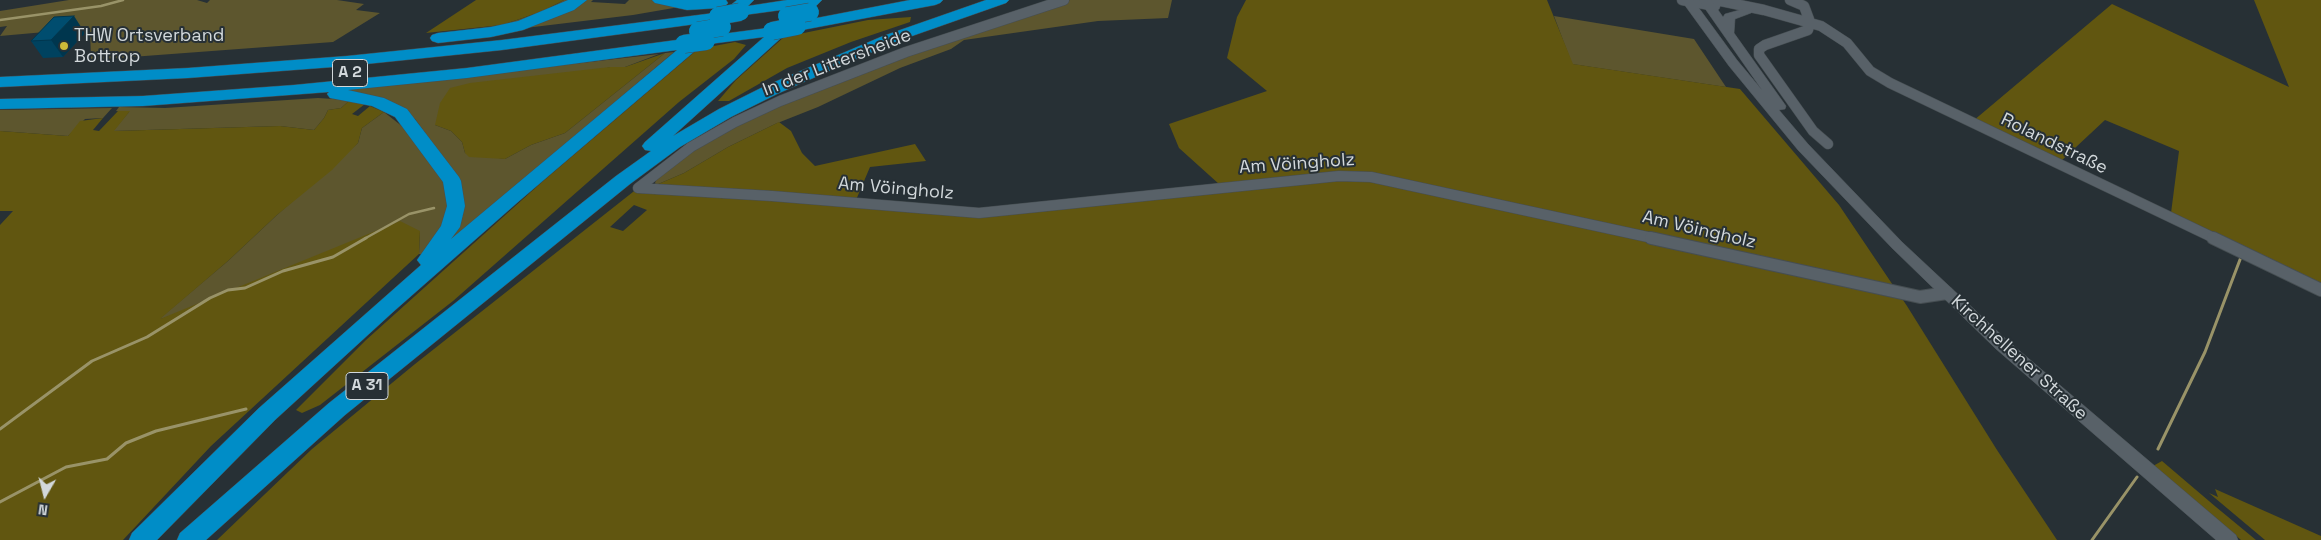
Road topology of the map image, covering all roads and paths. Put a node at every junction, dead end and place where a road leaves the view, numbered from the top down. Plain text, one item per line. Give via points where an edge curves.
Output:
1 (579, 0) edge
2 (660, 0) edge
3 (880, 0) edge
4 (935, 0) edge
5 (1001, 0) edge
6 (1064, 0) edge
7 (1686, 0) edge
8 (1790, 0) edge
9 (1709, 2) edge
10 (741, 3) edge
11 (811, 4) edge
12 (1747, 11) junction
13 (1784, 15) junction
14 (720, 21) junction
15 (792, 21) junction
16 (1810, 22) junction
17 (1728, 34) junction
18 (702, 36) junction
19 (684, 48) junction
20 (0, 72) edge
21 (0, 82) edge
22 (294, 90) junction
23 (0, 95) edge
24 (0, 104) edge
25 (1828, 144) dead end
26 (1838, 183) junction
27 (638, 188) joint
28 (550, 238) junction
29 (2321, 290) edge
30 (1947, 293) junction
31 (386, 307) junction
32 (142, 540) edge
33 (189, 540) edge
34 (2228, 540) edge

1 - 20 highway via 523,25 491,32 241,56
2 - 10 highway via 697,5
3 - 11 highway, A 2
4 - 15 highway
5 - 28 highway via 881,43 725,112 674,143
6 - 27 street, In der Littersheide via 880,62 780,101 691,147
7 - 9 street
7 - 26 main road, Kirchhellener Straße via 1750,84
8 - 16 street via 1804,6
9 - 12 street, Rolandstraße
9 - 13 street, Rolandstraße
9 - 17 main road, Kirchhellener Straße
10 - 11 highway, A 2
10 - 14 highway, A 2, bridge
10 - 19 highway
11 - 15 highway, A 2, bridge
11 - 28 highway
12 - 13 street, Rolandstraße
12 - 17 main road via 1729,17
13 - 16 street, Rolandstraße
14 - 15 highway, A 2
14 - 18 highway, A 2, bridge
14 - 21 highway, A 2 via 347,61
15 - 18 highway, bridge via 772,30
16 - 25 street via 1808,30 1765,45 1759,50 1759,55 1813,131
16 - 29 street, Rolandstraße via 1847,42 1870,71 1890,83
17 - 26 main road, Kirchhellener Straße
18 - 19 highway, bridge
18 - 23 highway, A 2 via 195,86
19 - 22 highway
19 - 31 highway, A 31
22 - 24 highway via 143,101
22 - 31 highway via 351,95 390,106 407,120 452,181 456,206 450,227 432,254
26 - 30 main road, Kirchhellener Straße
27 - 30 street, Am Vöingholz via 978,213 1339,176 1371,177 1920,297
28 - 33 highway, A 31 via 338,409
30 - 34 main road, Kirchhellener Straße
31 - 32 highway, A 31 via 267,414

